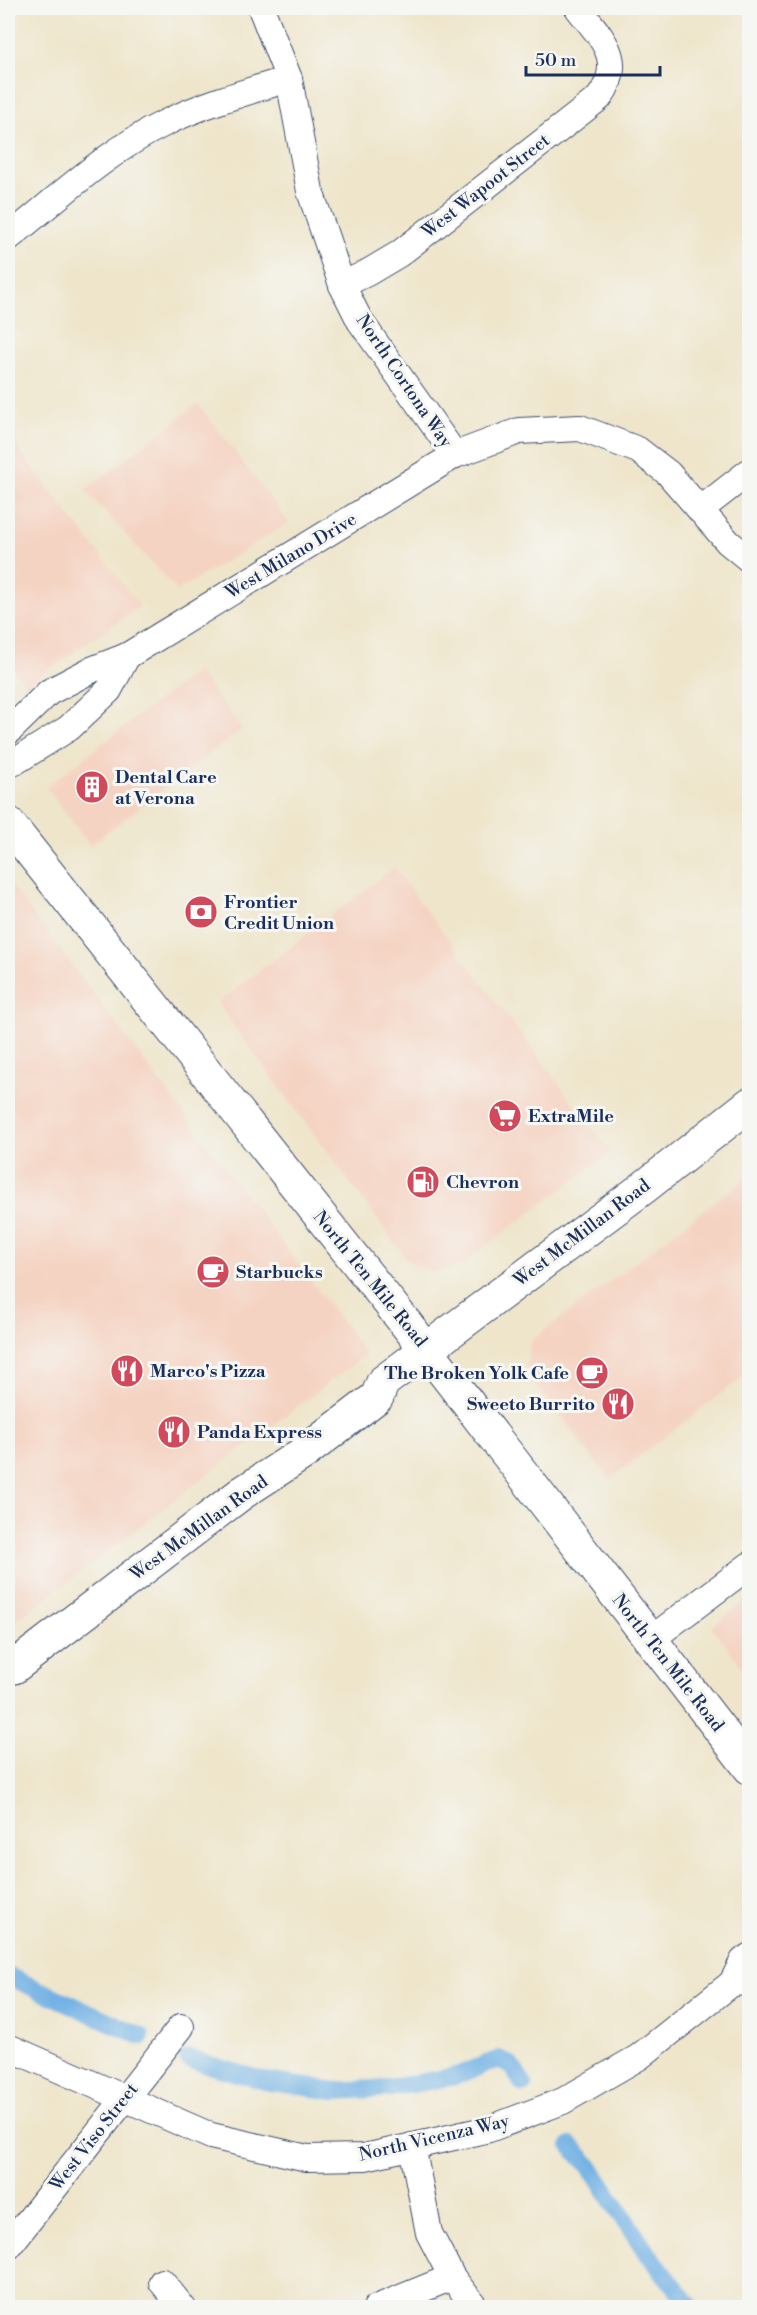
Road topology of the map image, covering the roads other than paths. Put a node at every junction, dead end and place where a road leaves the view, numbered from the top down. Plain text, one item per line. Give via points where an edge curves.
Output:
1 (261, 8) edge
2 (578, 8) edge
3 (288, 79) junction
4 (8, 238) edge
5 (342, 285) junction
6 (455, 455) junction
7 (750, 471) edge
8 (700, 510) junction
9 (750, 560) edge
10 (127, 656) junction
11 (8, 732) edge
12 (8, 763) edge
13 (8, 823) edge
14 (750, 1104) edge
15 (426, 1349) junction
16 (750, 1565) edge
17 (650, 1640) junction
18 (8, 1662) edge
19 (750, 1768) edge
20 (750, 1956) edge
21 (741, 1983) edge
22 (181, 2027) dead end
23 (8, 2047) edge
24 (124, 2099) junction
25 (412, 2146) junction
26 (8, 2247) edge
27 (452, 2277) junction
28 (162, 2282) dead end
29 (183, 2307) edge
30 (376, 2307) edge
31 (476, 2307) edge

1 - 3 street, North Cortona Way
2 - 5 street, West Wapoot Street via 611,56 608,85 599,98 399,254
3 - 4 street via 162,124 109,157
3 - 5 street, North Cortona Way via 310,191
5 - 6 street, North Cortona Way via 360,321
6 - 8 street, North Cortona Way via 519,431 580,428 638,450 668,473
6 - 10 street, West Milano Drive
7 - 8 street
8 - 9 street, North Cortona Way
10 - 11 street, West Milano Drive via 49,692
10 - 12 street via 109,690 69,728
13 - 15 main road, North Ten Mile Road
14 - 15 main road, West McMillan Road
15 - 17 main road, North Ten Mile Road
15 - 18 main road, West McMillan Road via 383,1382 377,1397 305,1452 242,1493 14,1667
16 - 17 street
17 - 19 main road, North Ten Mile Road
20 - 21 street, North Vicenza Way via 743,1961
21 - 25 street, North Vicenza Way via 639,2057 563,2101 489,2128
22 - 24 street, West Viso Street
23 - 24 street, North Vicenza Way
24 - 25 street, North Vicenza Way via 211,2136 307,2158 365,2157
24 - 26 street, West Viso Street
25 - 27 street via 429,2233
27 - 30 street
27 - 31 street
28 - 29 street

